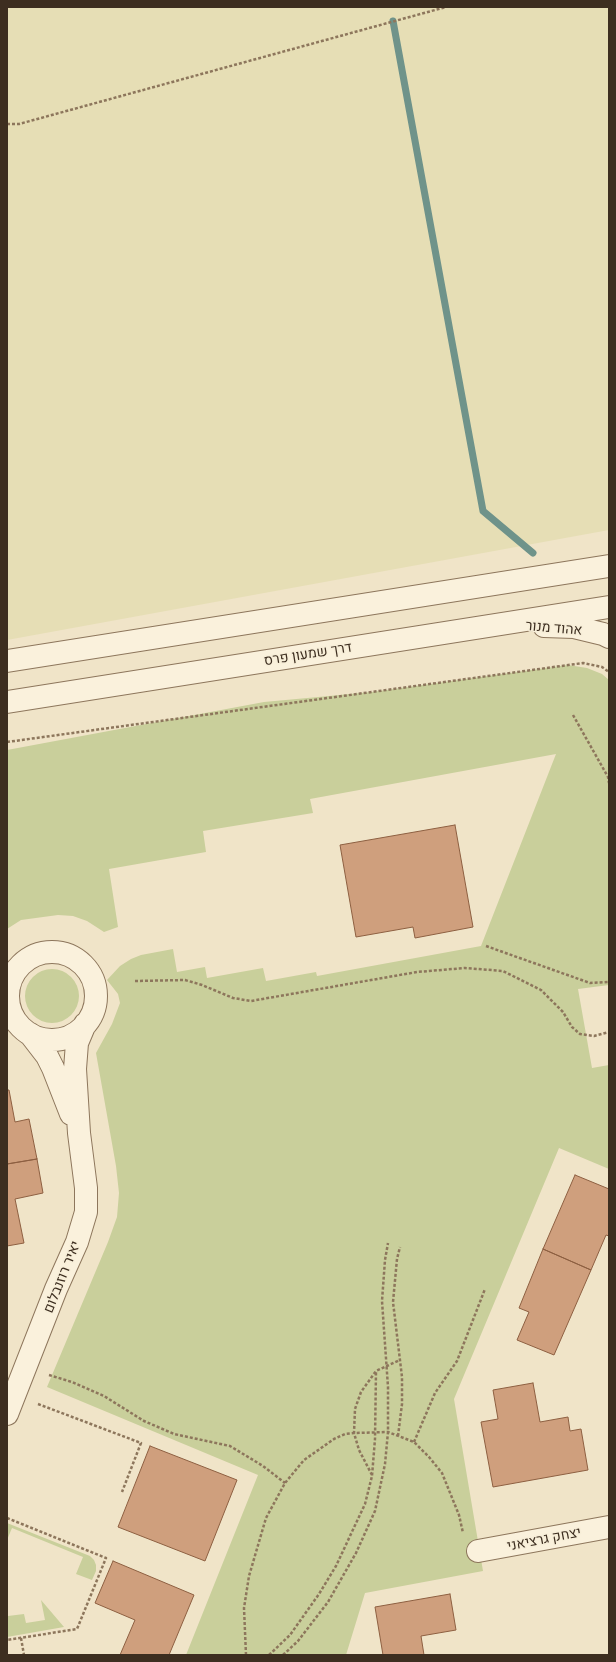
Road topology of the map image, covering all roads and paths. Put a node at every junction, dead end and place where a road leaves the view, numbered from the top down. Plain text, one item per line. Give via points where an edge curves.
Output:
1 (446, 7) edge
2 (7, 124) edge
3 (609, 566) edge
4 (609, 606) edge
5 (497, 624) junction
6 (609, 637) edge
7 (7, 661) edge
8 (609, 672) edge
9 (7, 702) edge
10 (573, 715) dead end
11 (7, 742) edge
12 (609, 783) edge
13 (486, 946) dead end
14 (10, 976) edge
15 (135, 981) dead end
16 (609, 982) edge
17 (85, 1024) junction
18 (20, 1031) edge
19 (609, 1032) edge
20 (78, 1134) junction
21 (388, 1243) dead end
22 (400, 1247) dead end
23 (486, 1289) dead end
24 (400, 1360) junction
25 (386, 1366) junction
26 (376, 1372) junction
27 (49, 1375) dead end
28 (38, 1404) dead end
29 (7, 1414) edge
30 (375, 1432) junction
31 (388, 1432) junction
32 (354, 1433) junction
33 (398, 1436) junction
34 (414, 1442) junction
35 (372, 1476) junction
36 (285, 1483) junction
37 (122, 1492) dead end
38 (7, 1518) edge
39 (609, 1527) edge
40 (471, 1544) joint
41 (21, 1638) junction
42 (7, 1640) edge
43 (24, 1655) edge
44 (246, 1655) edge
45 (269, 1655) edge
46 (283, 1655) edge

1 - 2 path via 19,124
3 - 7 street
4 - 5 street, דרך שמעון פרס
5 - 6 street, אהוד מנור via 574,628
5 - 9 street, דרך שמעון פרס
8 - 11 path via 602,667 583,663
10 - 12 path
13 - 16 path via 590,982
14 - 17 street via 24,961 37,955 51,952 65,954 78,960 94,983 96,998 93,1012
14 - 18 street via 8,1001
15 - 19 path via 186,980 233,998 251,1001 417,972 465,968 502,971 542,990 580,1034 594,1036
17 - 18 street via 74,1033 61,1038 45,1039
17 - 20 street, יאיר רוזנבלום via 75,1056
18 - 20 street, יאיר רוזנבלום via 46,1056 53,1068
20 - 29 street, יאיר רוזנבלום via 86,1188 86,1212 77,1242
21 - 25 path via 382,1301
22 - 24 path via 396,1260 393,1302
23 - 34 path via 457,1361 435,1393
24 - 25 path
24 - 33 path via 402,1404
25 - 26 path
25 - 31 path
26 - 30 path
26 - 32 path via 361,1392 355,1409
27 - 36 path via 104,1396 144,1421 174,1434 230,1446
28 - 37 path via 141,1444
30 - 31 path
30 - 32 path
30 - 35 path
31 - 33 path
31 - 46 path via 385,1464 375,1511 356,1553 328,1602 298,1641
32 - 35 path
32 - 36 path via 345,1434 323,1445 304,1460
33 - 34 path
34 - 40 path via 442,1473
35 - 45 path via 365,1504 336,1566 306,1614 290,1635
36 - 44 path via 266,1518 249,1576 244,1608
38 - 41 path via 106,1558 77,1629
39 - 40 street, יצחק גרציאני
41 - 42 path
41 - 43 path

